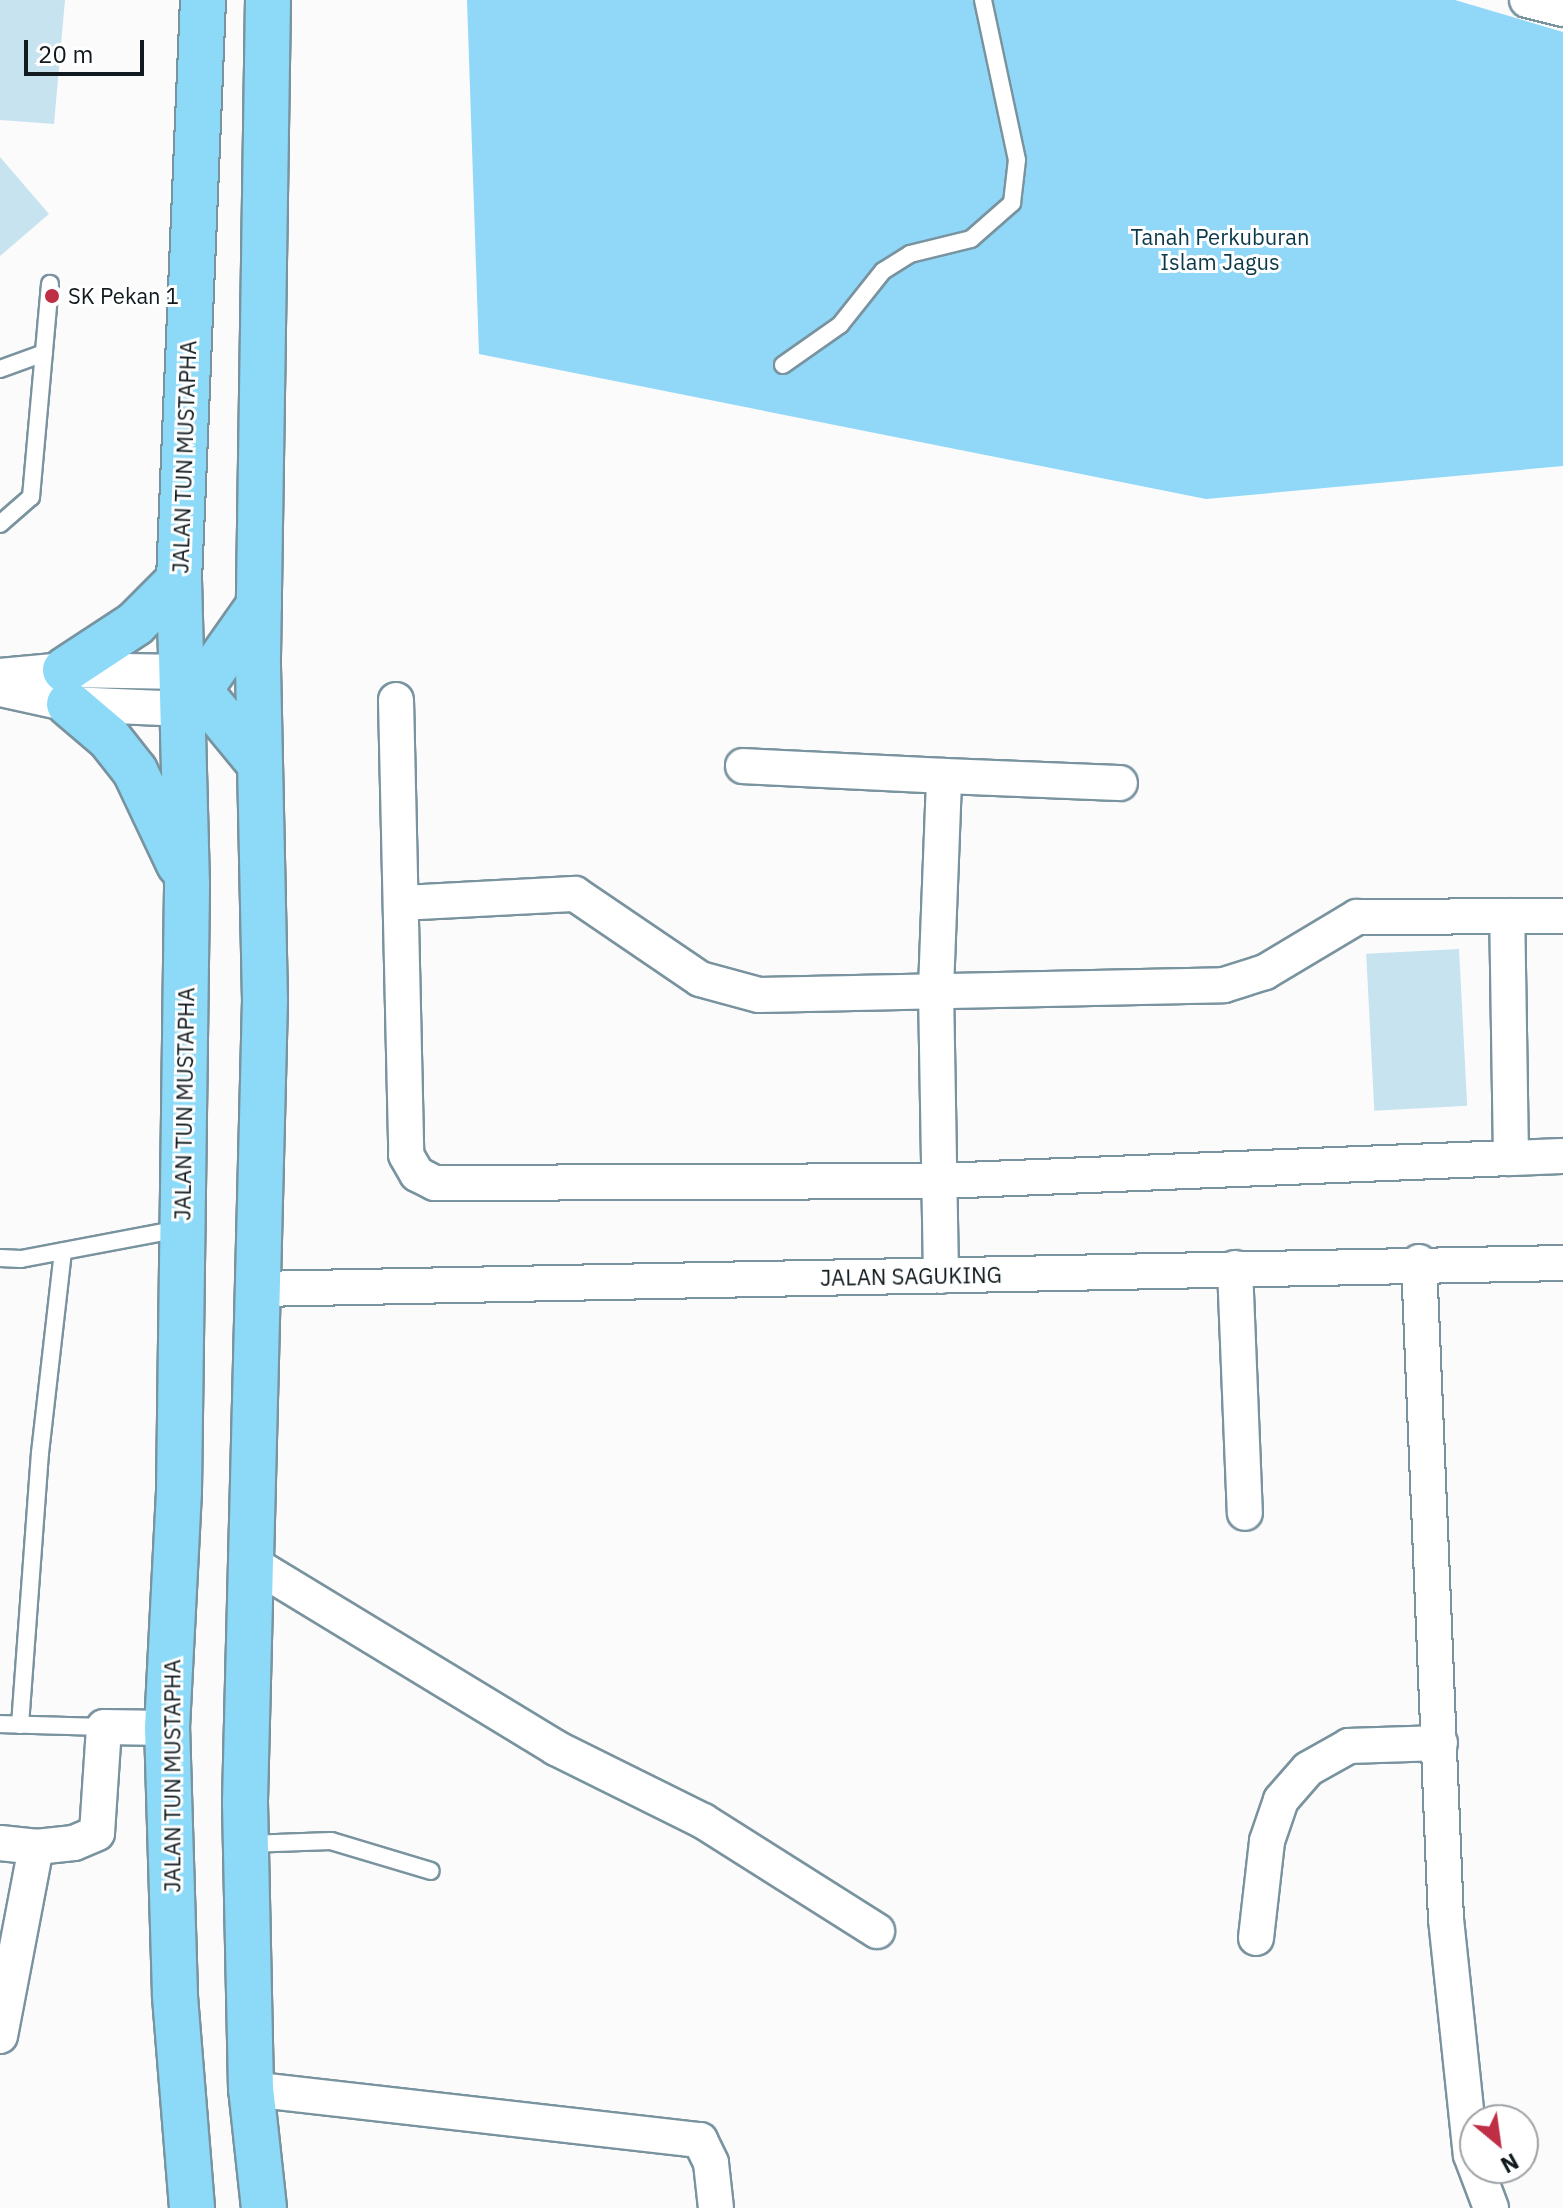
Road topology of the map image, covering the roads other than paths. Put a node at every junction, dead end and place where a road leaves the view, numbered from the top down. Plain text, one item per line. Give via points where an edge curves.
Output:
1 (203, 0) edge
2 (268, 0) edge
3 (983, 0) edge
4 (1527, 0) edge
5 (1563, 9) edge
6 (50, 284) dead end
7 (44, 353) junction
8 (783, 365) dead end
9 (0, 369) edge
10 (0, 524) edge
11 (179, 580) junction
12 (259, 605) junction
13 (0, 676) edge
14 (67, 687) junction
15 (0, 689) edge
16 (190, 689) junction
17 (396, 700) dead end
18 (259, 763) junction
19 (743, 766) dead end
20 (944, 776) junction
21 (1120, 783) dead end
22 (187, 885) junction
23 (402, 903) junction
24 (1507, 916) junction
25 (1563, 916) edge
26 (936, 989) junction
27 (1563, 1156) edge
28 (1511, 1158) junction
29 (940, 1181) junction
30 (182, 1229) junction
31 (63, 1251) junction
32 (0, 1258) edge
33 (1419, 1262) junction
34 (1563, 1263) edge
35 (1235, 1268) junction
36 (941, 1276) junction
37 (258, 1289) junction
38 (1245, 1513) dead end
39 (247, 1560) junction
40 (0, 1724) edge
41 (20, 1725) junction
42 (104, 1727) junction
43 (167, 1728) junction
44 (1440, 1743) junction
45 (0, 1843) edge
46 (246, 1844) junction
47 (36, 1847) junction
48 (431, 1871) dead end
49 (877, 1931) dead end
50 (1256, 1938) dead end
51 (5, 1990) edge
52 (0, 2036) edge
53 (251, 2089) junction
54 (192, 2208) edge
55 (264, 2208) edge
56 (716, 2208) edge
57 (1491, 2208) edge

1 - 11 main road, JALAN TUN MUSTAPHA
2 - 12 main road
3 - 8 lane via 1017,160 1012,203 971,239 910,254 883,271 840,325
4 - 5 street
6 - 7 lane
7 - 9 lane
7 - 10 lane via 31,497
11 - 14 main road
11 - 16 main road, JALAN TUN MUSTAPHA
12 - 16 main road
12 - 18 main road
13 - 14 street
14 - 15 street
14 - 16 street
14 - 22 main road via 135,771
16 - 18 main road
16 - 22 main road, JALAN TUN MUSTAPHA
17 - 23 street
18 - 37 main road via 265,1001
19 - 20 street
20 - 21 street
20 - 26 street
22 - 30 main road, JALAN TUN MUSTAPHA
23 - 26 street via 575,894 700,979 733,991 759,995
23 - 29 street via 406,1155 417,1174 435,1183
24 - 25 street
24 - 26 street via 1357,917 1265,972 1224,985
24 - 28 street
26 - 29 street
27 - 28 street
28 - 29 street
29 - 36 street
30 - 31 lane
30 - 43 main road, JALAN TUN MUSTAPHA via 179,1491
31 - 32 lane
31 - 41 lane via 40,1453
33 - 34 street, JALAN SAGUKING
33 - 35 street, JALAN SAGUKING
33 - 44 street
35 - 36 street, JALAN SAGUKING
35 - 38 street
36 - 37 street, JALAN SAGUKING
37 - 39 main road
39 - 46 main road
39 - 49 street via 556,1748 631,1781 715,1828
40 - 41 lane
41 - 42 lane
42 - 43 street
42 - 47 street via 97,1833 74,1843
43 - 54 main road, JALAN TUN MUSTAPHA via 175,1995
44 - 50 street via 1349,1746 1308,1769 1281,1800 1267,1841
44 - 57 street via 1446,1919 1471,2155
45 - 47 street
46 - 48 lane via 331,1841
46 - 53 main road
47 - 51 street
51 - 52 street
53 - 55 main road
53 - 56 street via 700,2140 711,2163

